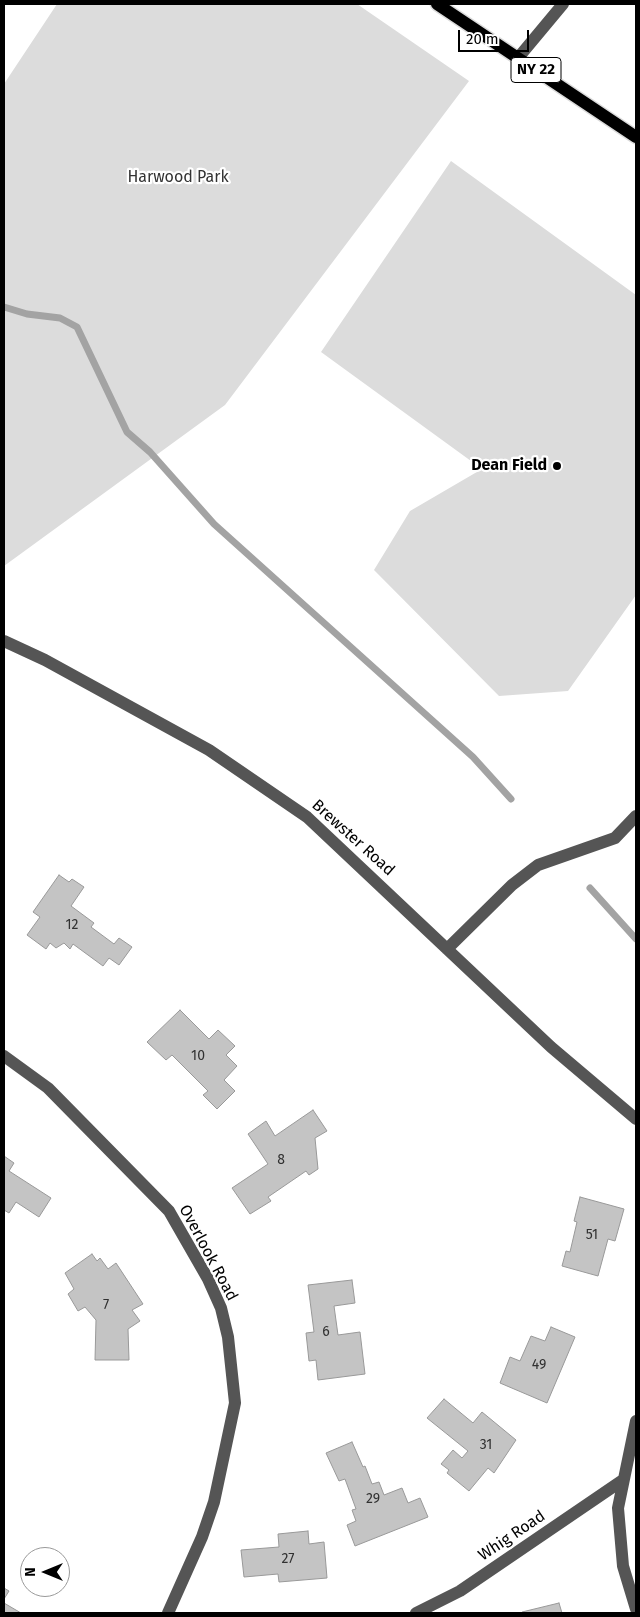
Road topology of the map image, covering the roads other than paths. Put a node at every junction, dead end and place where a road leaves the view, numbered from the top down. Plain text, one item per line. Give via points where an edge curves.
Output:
1 (437, 4) edge
2 (563, 4) edge
3 (518, 58) junction
4 (636, 136) edge
5 (4, 641) edge
6 (636, 816) edge
7 (447, 949) junction
8 (4, 1056) edge
9 (636, 1119) edge
10 (636, 1421) edge
11 (623, 1480) junction
12 (636, 1609) edge
13 (168, 1613) edge
14 (416, 1613) edge

1 - 3 main road, NY 22
2 - 3 street
3 - 4 main road, NY 22
5 - 7 street, Brewster Road via 147,714 261,784 307,816
6 - 7 street via 615,838 538,865 512,885
7 - 9 street, Brewster Road via 552,1047
8 - 13 street, Overlook Road via 48,1088 169,1211 221,1308 228,1337 235,1403 214,1502
10 - 11 street
11 - 12 street via 618,1508 619,1535 623,1566
11 - 14 street, Whig Road via 460,1591

